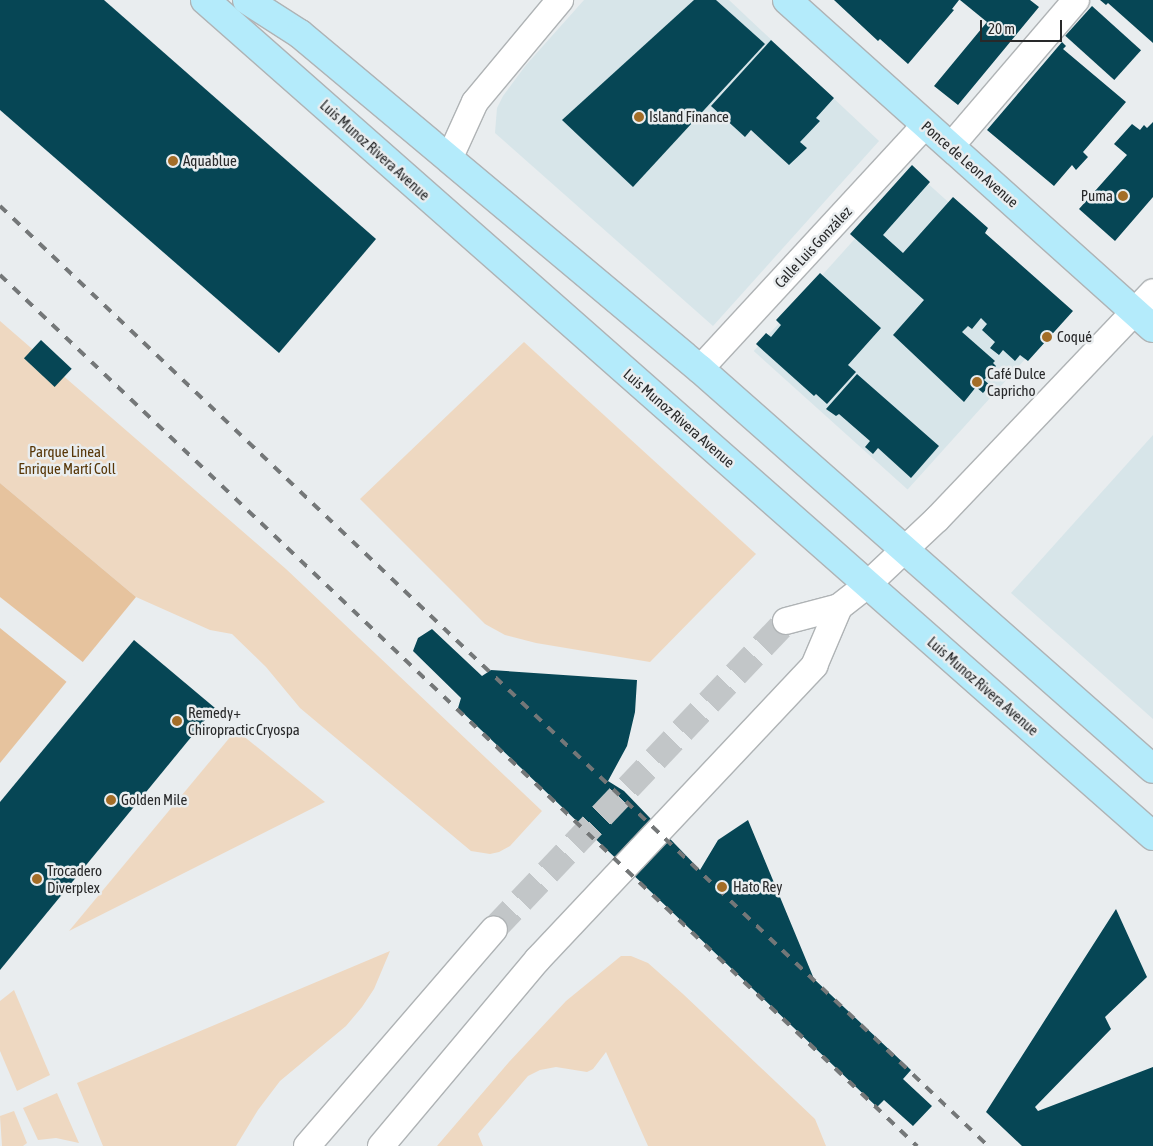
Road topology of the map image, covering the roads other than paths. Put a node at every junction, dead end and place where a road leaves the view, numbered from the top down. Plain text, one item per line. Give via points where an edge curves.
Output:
1 (248, 0) edge
2 (560, 0) edge
3 (787, 0) edge
4 (1076, 0) edge
5 (209, 3) edge
6 (926, 125) junction
7 (951, 146) junction
8 (450, 158) junction
9 (1147, 311) edge
10 (700, 369) junction
11 (905, 550) junction
12 (868, 584) junction
13 (839, 607) junction
14 (786, 621) tunnel mouth
15 (1153, 769) edge
16 (1153, 836) edge
17 (494, 929) tunnel mouth
18 (308, 1146) edge
19 (381, 1146) edge

1 - 8 main road via 300,34
2 - 8 street via 475,102
3 - 6 main road, Ponce de Leon Avenue
4 - 7 street
5 - 12 main road, Luis Munoz Rivera Avenue
6 - 7 main road, Ponce de Leon Avenue
6 - 10 street, Calle Luis González
7 - 9 main road, Ponce de Leon Avenue
8 - 10 main road
9 - 11 street
10 - 11 main road
11 - 12 street
11 - 15 main road
12 - 13 street
12 - 16 main road, Luis Munoz Rivera Avenue
13 - 14 street
13 - 19 street via 814,666 538,959
17 - 18 street

